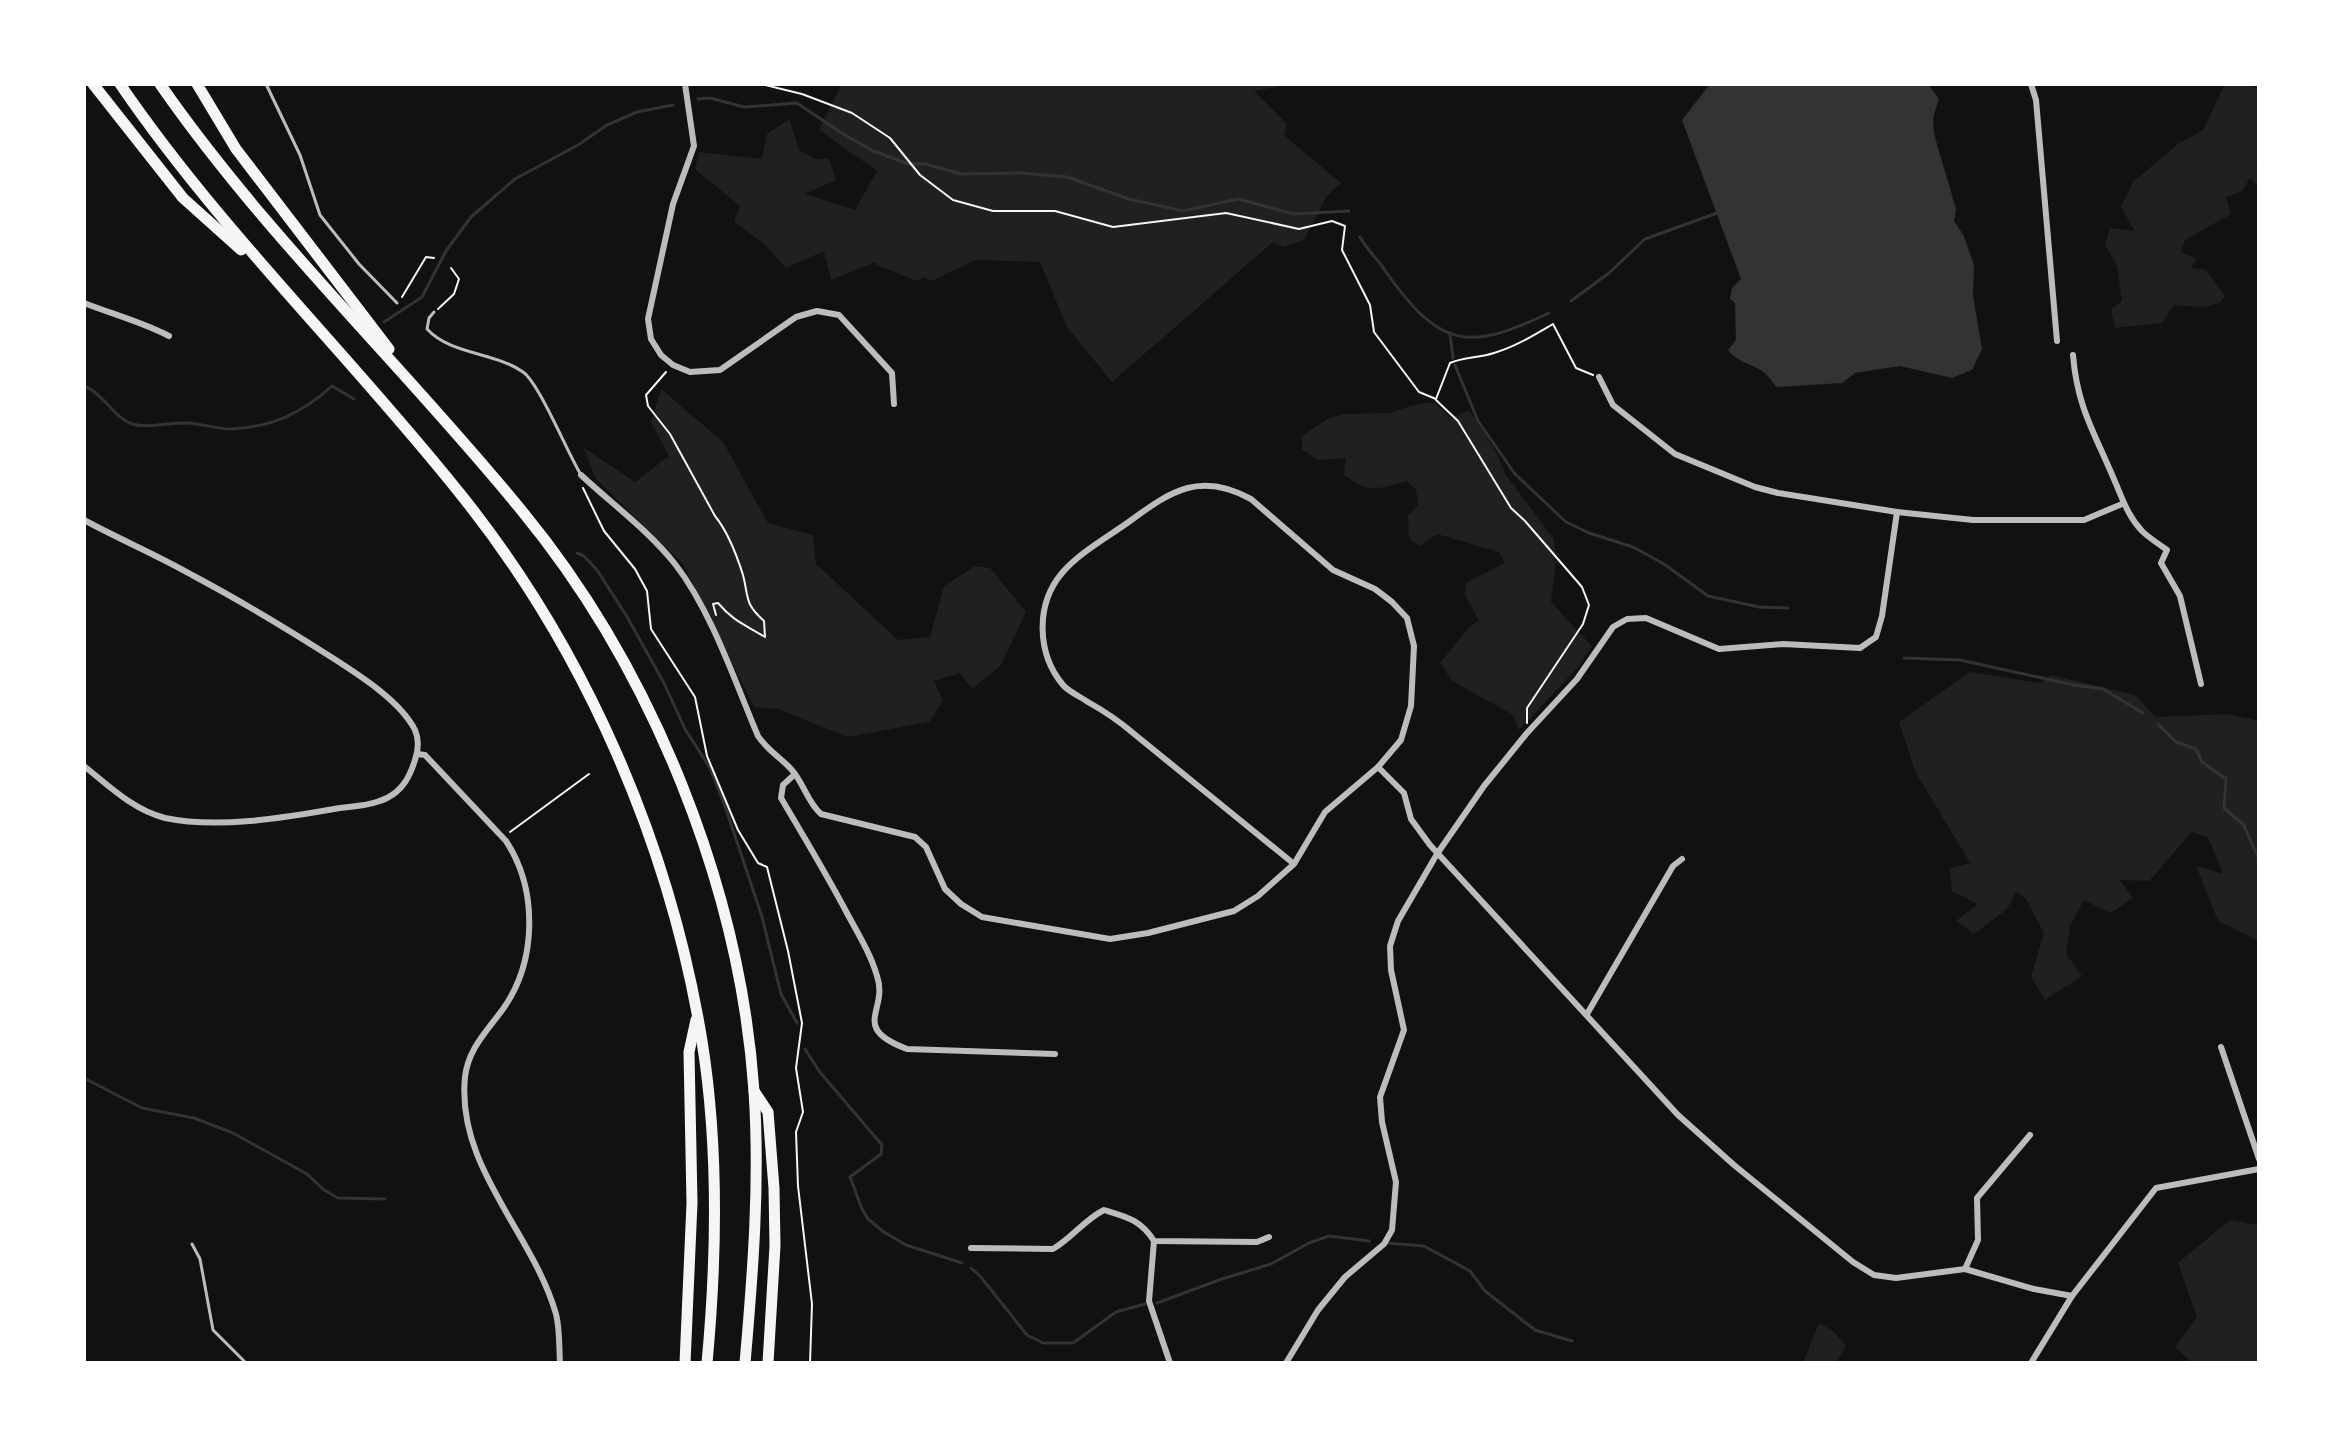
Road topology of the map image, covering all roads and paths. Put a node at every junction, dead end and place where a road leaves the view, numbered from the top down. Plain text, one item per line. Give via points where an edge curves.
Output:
1 (93, 84) edge
2 (120, 84) edge
3 (160, 84) edge
4 (197, 84) edge
5 (266, 84) edge
6 (685, 84) edge
7 (761, 84) edge
8 (2031, 84) edge
9 (434, 258) dead end
10 (451, 268) dead end
11 (270, 275) junction
12 (84, 303) edge
13 (397, 303) joint
14 (434, 312) joint
15 (169, 336) dead end
16 (2057, 341) dead end
17 (2073, 355) dead end
18 (673, 365) junction
19 (1599, 377) joint
20 (412, 382) junction
21 (1436, 399) junction
22 (894, 404) dead end
23 (581, 475) junction
24 (2122, 504) junction
25 (1897, 512) junction
26 (84, 520) edge
27 (716, 614) dead end
28 (2201, 684) dead end
29 (1527, 733) junction
30 (417, 754) junction
31 (84, 766) edge
32 (1378, 767) junction
33 (589, 774) dead end
34 (795, 774) junction
35 (503, 838) junction
36 (1437, 854) junction
37 (1682, 859) dead end
38 (1294, 864) junction
39 (1587, 1014) junction
40 (697, 1015) junction
41 (2221, 1047) dead end
42 (1055, 1054) dead end
43 (754, 1090) junction
44 (2030, 1135) dead end
45 (2259, 1159) edge
46 (2259, 1169) edge
47 (1269, 1237) dead end
48 (1154, 1241) junction
49 (192, 1244) dead end
50 (971, 1248) dead end
51 (1965, 1269) junction
52 (2072, 1296) junction
53 (246, 1363) edge
54 (560, 1363) edge
55 (685, 1363) edge
56 (707, 1363) edge
57 (745, 1363) edge
58 (768, 1363) edge
59 (810, 1363) edge
60 (1170, 1363) edge
61 (1286, 1363) edge
62 (2031, 1363) edge

1 - 11 highway via 183,198
2 - 11 highway via 191,181
3 - 20 highway via 241,193
4 - 20 highway via 236,149
5 - 13 lane via 300,155 320,215
6 - 18 street via 694,146 673,204 648,319 651,339
7 - 21 path via 852,113 890,138 920,175 953,200 993,211 1055,211 1113,227 1226,213 1299,229 1332,221 1345,226 1342,250 1370,305 1374,332 1419,392
8 - 16 street
9 - 13 path via 426,257
10 - 14 path via 458,286
11 - 40 highway via 465,499 565,649 640,811 673,914
12 - 15 street
14 - 23 lane via 427,329 440,340 526,373
17 - 24 street via 2075,385
18 - 22 street via 690,372 720,370 796,317 817,311 839,315 892,373
18 - 27 path via 646,395 648,406 724,527 751,610 764,621 765,637 742,626 718,603 713,604
19 - 21 path via 1576,368 1553,324 1510,347 1450,363
19 - 25 street via 1613,405 1675,454 1755,487
20 - 43 highway via 566,567 656,726 681,781 719,895 743,1001
21 - 29 path via 1458,421 1511,508 1582,587 1589,605 1583,624 1527,708
23 - 34 street via 676,565 758,736
23 - 59 path via 583,492 604,531 647,591 651,629 695,697 707,756 738,830 758,863 767,867 801,1007 796,1068 803,1112 796,1132 812,1304
24 - 25 street via 2084,520 1973,520
24 - 28 street via 2167,550 2161,563 2180,596
25 - 29 street via 1882,616 1876,637 1860,648 1783,644 1719,649 1646,618 1627,619 1613,627 1577,679
26 - 30 street via 190,573 345,666 406,717 416,733
29 - 36 street
30 - 31 street via 400,790 371,804 280,819 203,822 146,812
30 - 35 street via 425,755
32 - 36 street via 1404,793 1411,819
32 - 38 street via 1325,812
32 - 38 street via 1408,723 1414,646 1407,618 1375,589 1333,570 1251,499 1204,484 1180,489 1060,575 1046,605 1042,636 1064,686 1118,720
33 - 35 path
34 - 38 street via 821,814 915,837 926,847 945,889 982,917 1110,939 1148,933 1234,911
34 - 42 street via 783,785 781,798 871,959 880,989 873,1016 881,1035 907,1049
35 - 54 street via 515,856 529,907 526,959 510,999 467,1064 467,1119 474,1149 552,1303
36 - 39 street
36 - 61 street via 1398,921 1390,946 1404,1030 1380,1097 1396,1182 1392,1230 1328,1298
37 - 39 street via 1673,866
39 - 51 street via 1678,1115 1853,1262 1874,1275 1896,1278
40 - 55 highway via 689,1052 692,1203
40 - 56 highway via 715,1219
41 - 45 street
43 - 57 highway via 757,1209
43 - 58 highway via 768,1112 774,1188
44 - 51 street via 1977,1198 1978,1240
46 - 52 street via 2156,1188
47 - 48 street via 1257,1242
48 - 50 street via 1139,1222 1104,1210 1053,1249
48 - 60 street via 1149,1301
49 - 53 lane via 200,1259 213,1330
51 - 52 street
52 - 62 street

